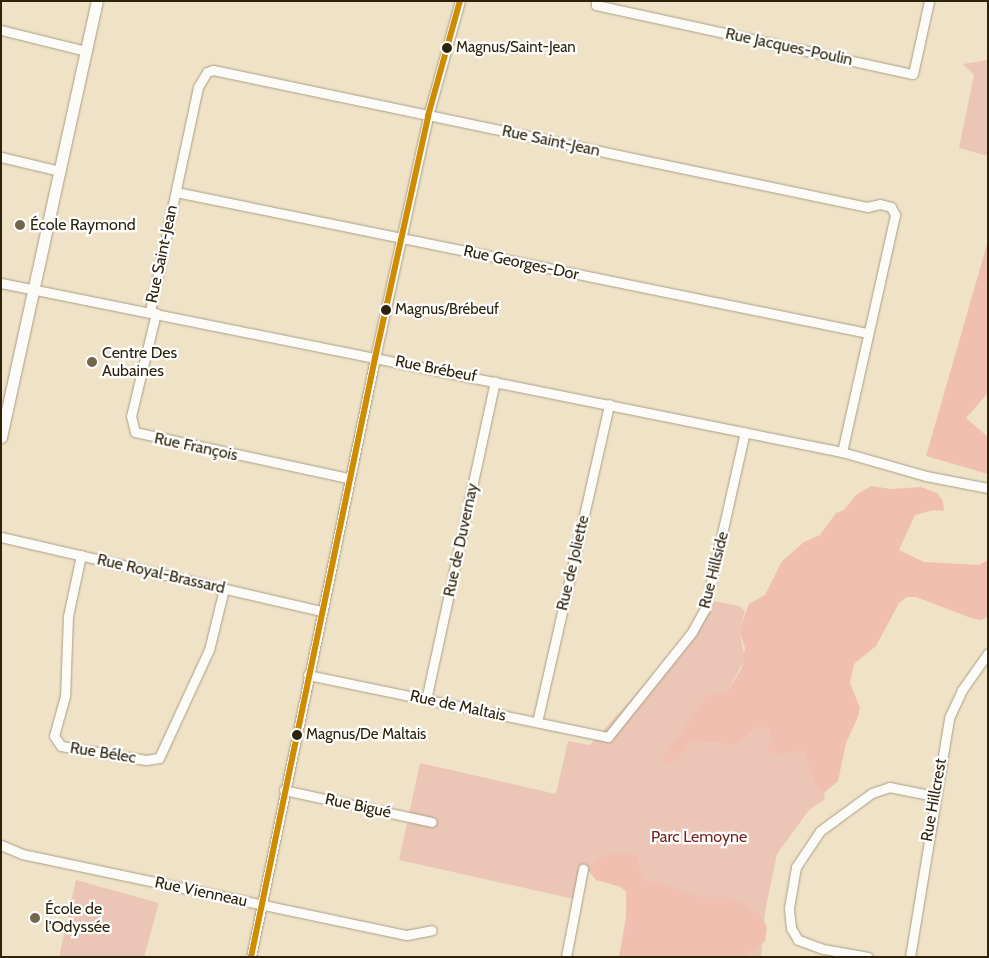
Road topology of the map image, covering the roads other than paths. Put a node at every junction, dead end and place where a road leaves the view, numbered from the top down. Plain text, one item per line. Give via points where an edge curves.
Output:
1 (97, 1) edge
2 (596, 1) edge
3 (929, 1) edge
4 (458, 2) edge
5 (1, 30) edge
6 (86, 51) junction
7 (428, 116) junction
8 (1, 157) edge
9 (60, 171) junction
10 (176, 192) junction
11 (402, 238) junction
12 (1, 282) edge
13 (34, 290) junction
14 (153, 312) junction
15 (868, 333) junction
16 (374, 358) junction
17 (495, 381) junction
18 (608, 404) junction
19 (4, 411) edge
20 (745, 432) junction
21 (1, 437) edge
22 (842, 452) junction
23 (348, 478) junction
24 (988, 488) edge
25 (1, 537) edge
26 (81, 555) junction
27 (224, 589) junction
28 (321, 610) junction
29 (988, 653) edge
30 (308, 675) junction
31 (426, 700) junction
32 (537, 722) junction
33 (608, 737) joint
34 (284, 790) junction
35 (934, 796) junction
36 (432, 822) dead end
37 (1, 845) edge
38 (583, 869) dead end
39 (262, 905) junction
40 (432, 930) dead end
41 (251, 957) edge
42 (566, 957) edge
43 (868, 957) edge
44 (910, 957) edge

1 - 6 street
2 - 3 street, Rue Jacques-Poulin via 596,5 913,74
4 - 7 street
5 - 6 street
6 - 9 street
7 - 10 street, Rue Saint-Jean via 213,70 207,72 198,87
7 - 11 street
7 - 15 street, Rue Saint-Jean via 867,207 880,204 891,207 895,216
8 - 9 street
9 - 13 street
10 - 11 street, Rue Georges-Dor
10 - 14 street, Rue Saint-Jean
11 - 15 street, Rue Georges-Dor
11 - 16 street
12 - 13 street, Rue Brébeuf
13 - 14 street, Rue Brébeuf
13 - 19 street
14 - 16 street, Rue Brébeuf
14 - 23 street, Rue François via 131,416 135,432
15 - 22 street, Rue Saint-Jean
16 - 17 street, Rue Brébeuf
16 - 23 street
17 - 18 street, Rue Brébeuf
17 - 31 street, Rue de Duvernay
18 - 20 street, Rue Brébeuf
18 - 32 street, Rue de Joliette
19 - 21 street
20 - 22 street, Rue Brébeuf
20 - 33 street, Rue Hillside via 705,609 692,632
22 - 24 street via 926,476
23 - 28 street
25 - 26 street, Rue Royal-Brassard
26 - 27 street, Rue Royal-Brassard
26 - 27 street, Rue Bélec via 68,616 64,696 54,736 61,746 146,760 159,758 209,650
27 - 28 street, Rue Royal-Brassard
28 - 30 street
29 - 35 street, Rue Hillcrest via 962,690 949,718
30 - 31 street, Rue de Maltais
30 - 34 street
31 - 32 street, Rue de Maltais
32 - 33 street, Rue de Maltais
34 - 36 street, Rue Bigué
34 - 39 street
35 - 43 street via 889,787 872,793 820,831 796,867 789,908 791,928 798,940 823,949
35 - 44 street, Rue Hillcrest
37 - 39 street, Rue Vienneau via 22,854
38 - 42 street
39 - 40 street, Rue Vienneau via 407,935
39 - 41 street

